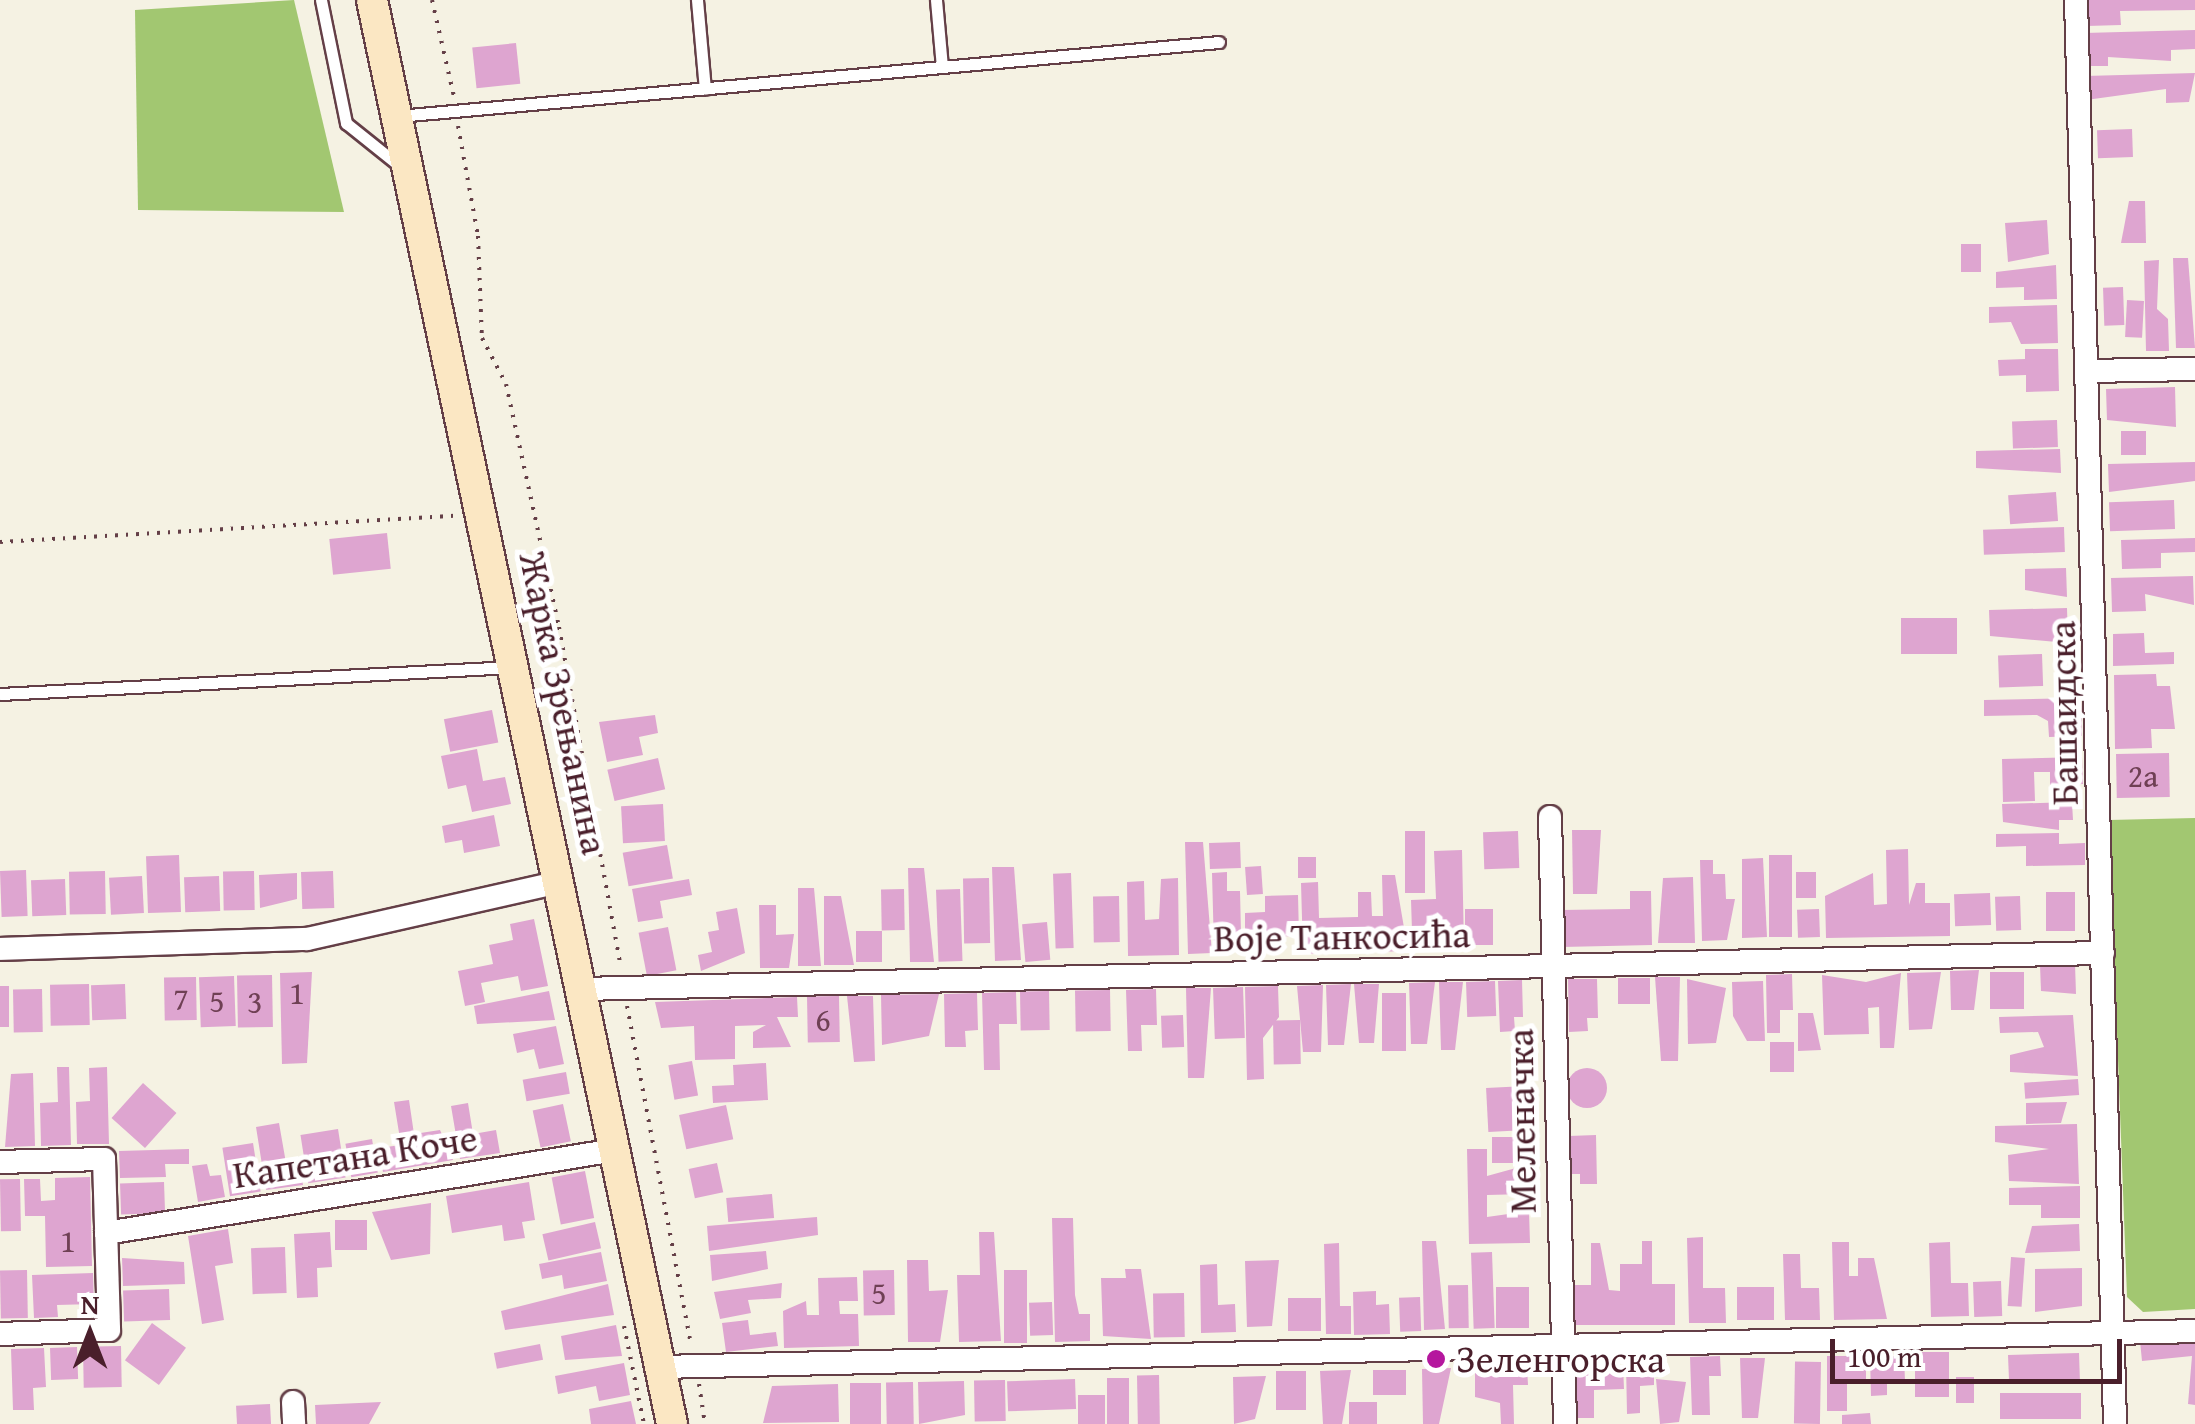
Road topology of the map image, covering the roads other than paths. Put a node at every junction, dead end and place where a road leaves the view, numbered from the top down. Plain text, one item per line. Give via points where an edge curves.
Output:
1 (321, 0) edge
2 (372, 0) edge
3 (696, 0) edge
4 (936, 0) edge
5 (2076, 0) edge
6 (1220, 42) dead end
7 (942, 67) junction
8 (704, 88) junction
9 (398, 116) junction
10 (410, 174) junction
11 (2195, 368) edge
12 (2089, 371) junction
13 (516, 667) junction
14 (0, 694) edge
15 (1550, 817) dead end
16 (560, 882) junction
17 (0, 950) edge
18 (2104, 953) junction
19 (1553, 966) junction
20 (582, 989) junction
21 (615, 1150) junction
22 (0, 1162) edge
23 (106, 1232) junction
24 (2195, 1331) edge
25 (0, 1334) edge
26 (2113, 1334) junction
27 (1562, 1347) junction
28 (660, 1367) junction
29 (672, 1424) edge
30 (1565, 1424) edge
31 (2115, 1424) edge

1 - 10 lane via 346,122
2 - 9 main road, Жарка Зрењанина
3 - 8 lane
4 - 7 lane
5 - 12 street, Башаидска
6 - 7 lane
7 - 8 lane
8 - 9 lane
9 - 10 main road, Жарка Зрењанина
10 - 13 main road, Жарка Зрењанина
11 - 12 street
12 - 18 street, Башаидска
13 - 14 lane
13 - 16 main road, Жарка Зрењанина
15 - 19 street, Меленачка
16 - 17 street via 307,939
16 - 20 main road, Жарка Зрењанина
18 - 19 street, Воје Танкосића
18 - 26 street, Башаидска
19 - 20 street, Воје Танкосића
19 - 27 street, Меленачка
20 - 21 main road, Жарка Зрењанина
21 - 23 street, Капетана Коче
21 - 28 main road, Жарка Зрењанина
22 - 23 street via 104,1159
23 - 25 street via 109,1330
24 - 26 street
26 - 27 street
26 - 31 street, Башаидска
27 - 28 street
27 - 30 street, Меленачка
28 - 29 main road, Жарка Зрењанина

